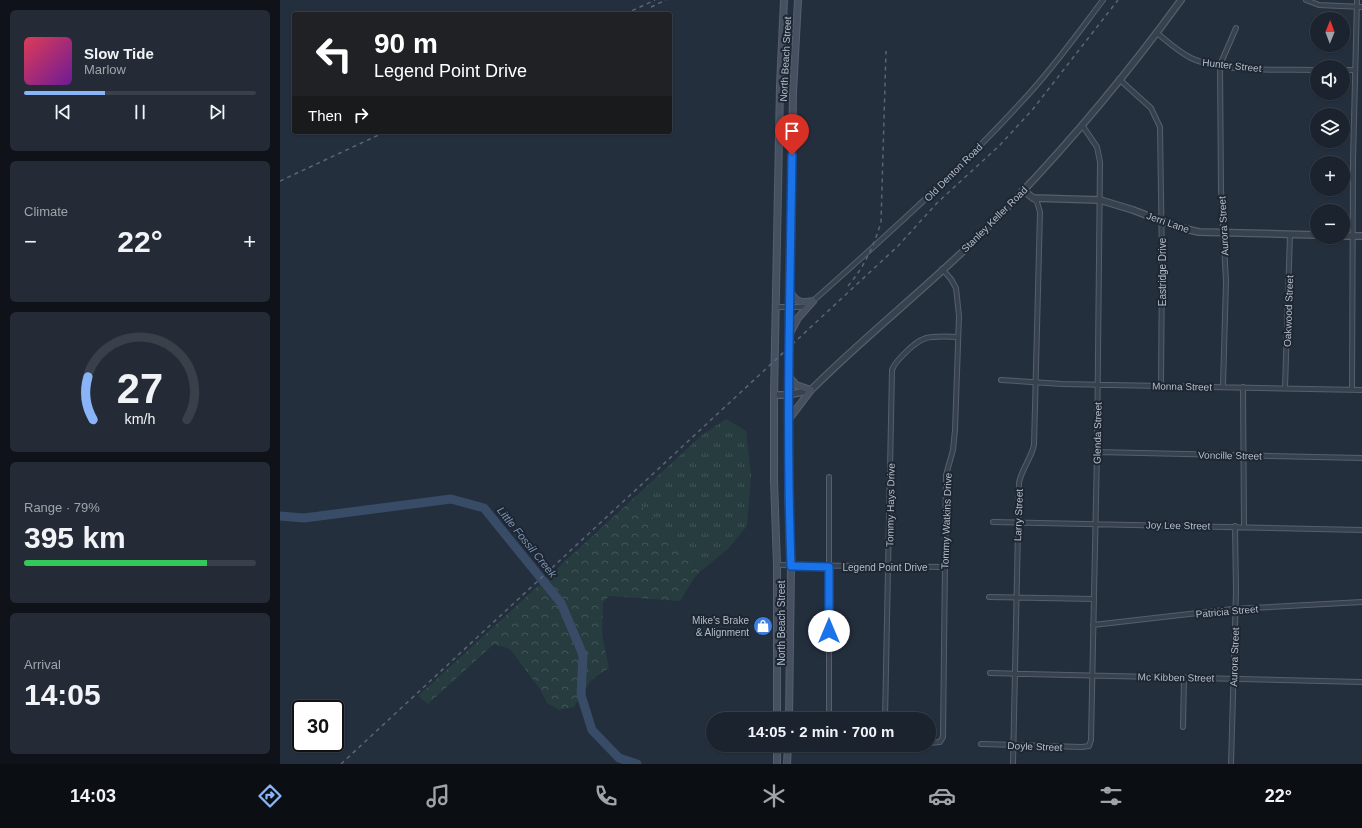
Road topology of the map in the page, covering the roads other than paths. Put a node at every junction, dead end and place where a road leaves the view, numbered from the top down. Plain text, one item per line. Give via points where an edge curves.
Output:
1 (784, 0) edge
2 (798, 0) edge
3 (1104, 0) edge
4 (1180, 0) edge
5 (1306, 0) edge
6 (1357, 0) edge
7 (1356, 6) junction
8 (1362, 7) edge
9 (1236, 28) dead end
10 (1157, 33) junction
11 (1220, 65) junction
12 (780, 70) junction
13 (794, 70) junction
14 (1310, 70) edge
15 (1350, 70) edge
16 (1355, 70) junction
17 (1119, 80) junction
18 (1082, 125) junction
19 (778, 171) junction
20 (792, 171) junction
21 (1023, 190) junction
22 (1034, 198) junction
23 (1100, 200) junction
24 (1161, 220) junction
25 (1223, 232) junction
26 (1290, 234) junction
27 (1310, 235) edge
28 (1350, 236) edge
29 (1354, 236) junction
30 (1362, 236) edge
31 (942, 269) junction
32 (790, 292) junction
33 (813, 301) junction
34 (776, 308) junction
35 (790, 308) junction
36 (790, 334) junction
37 (958, 337) junction
38 (789, 377) junction
39 (1001, 380) dead end
40 (1036, 382) junction
41 (1098, 383) junction
42 (1161, 385) junction
43 (1224, 386) junction
44 (1243, 387) junction
45 (1285, 388) junction
46 (811, 390) junction
47 (1352, 390) junction
48 (1362, 390) edge
49 (774, 395) junction
50 (788, 395) junction
51 (788, 420) junction
52 (1097, 452) junction
53 (1244, 456) junction
54 (1362, 458) edge
55 (829, 477) dead end
56 (993, 522) dead end
57 (1017, 522) junction
58 (1095, 523) junction
59 (1235, 526) junction
60 (1244, 526) junction
61 (1362, 530) edge
62 (777, 566) junction
63 (791, 566) junction
64 (829, 567) junction
65 (944, 567) junction
66 (889, 568) junction
67 (989, 597) dead end
68 (1016, 597) junction
69 (1094, 599) junction
70 (1362, 602) edge
71 (1235, 609) junction
72 (1093, 625) junction
73 (777, 670) junction
74 (791, 670) junction
75 (1014, 672) junction
76 (990, 673) dead end
77 (1093, 676) junction
78 (1184, 677) junction
79 (1233, 678) junction
80 (1362, 682) edge
81 (777, 712) edge
82 (789, 712) edge
83 (829, 712) edge
84 (885, 712) edge
85 (1183, 727) dead end
86 (936, 742) edge
87 (981, 744) dead end
88 (1013, 745) junction
89 (1089, 746) joint
90 (777, 752) edge
91 (788, 752) edge
92 (777, 764) edge
93 (787, 764) edge
94 (1013, 764) edge
95 (1231, 764) edge

1 - 12 main road, North Beach Street
2 - 13 main road, North Beach Street
3 - 33 street, Old Denton Road via 1050,70 1007,117 896,228
4 - 10 street, Stanley Keller Road
5 - 7 street via 1320,5
6 - 7 street
7 - 8 street
7 - 16 street
9 - 11 street
10 - 11 street, Hunter Street via 1190,58
10 - 17 street, Stanley Keller Road
11 - 14 street, Hunter Street
11 - 25 street, Aurora Street
12 - 13 main road
12 - 19 main road, North Beach Street
13 - 20 main road, North Beach Street
15 - 16 street
16 - 29 street
17 - 18 street, Stanley Keller Road
17 - 24 street, Eastridge Drive via 1152,108 1160,127
18 - 21 street, Stanley Keller Road
18 - 23 street, Glenda Street via 1100,154
19 - 20 main road
19 - 34 main road, North Beach Street
20 - 32 main road, North Beach Street
21 - 22 street
21 - 31 street, Stanley Keller Road
22 - 23 street, Jerri Lane
22 - 40 street, Larry Street via 1040,212
23 - 24 street, Jerri Lane
23 - 41 street, Glenda Street
24 - 25 street, Jerri Lane via 1199,232
24 - 42 street, Eastridge Drive
25 - 26 street, Jerri Lane
25 - 43 street, Aurora Street via 1226,281
26 - 27 street, Jerri Lane
26 - 45 street, Oakwood Street
28 - 29 street
29 - 30 street
29 - 47 street
31 - 37 street, Tommy Watkins Drive via 951,279 957,294
31 - 46 street, Stanley Keller Road
32 - 33 main road via 800,302
32 - 35 main road, North Beach Street
33 - 35 street, Old Denton Road via 802,307
33 - 36 main road via 798,318
34 - 35 street, Old Denton Road
34 - 49 main road, North Beach Street
35 - 36 main road, North Beach Street
36 - 38 main road, North Beach Street
37 - 65 street, Tommy Watkins Drive via 955,430 946,475
37 - 66 street, Tommy Hays Drive via 931,336 920,339 898,360 892,370
38 - 46 main road via 796,385
38 - 50 main road, North Beach Street
39 - 40 street, Monna Street
40 - 41 street, Monna Street
40 - 57 street, Larry Street via 1034,445 1029,461 1019,478
41 - 42 street, Monna Street
41 - 52 street, Glenda Street
42 - 43 street, Monna Street
43 - 44 street, Monna Street
44 - 45 street, Monna Street
44 - 53 street
45 - 47 street, Monna Street
46 - 50 street
46 - 51 main road
47 - 48 street, Monna Street
49 - 50 street
49 - 62 main road, North Beach Street
50 - 51 main road, North Beach Street
51 - 63 main road, North Beach Street
52 - 53 street, Voncille Street
52 - 58 street, Glenda Street
53 - 54 street, Voncille Street
53 - 60 street
55 - 64 street
56 - 57 street, Joy Lee Street
57 - 58 street, Joy Lee Street
57 - 68 street, Larry Street
58 - 59 street, Joy Lee Street
58 - 69 street, Glenda Street
59 - 60 street, Joy Lee Street
59 - 71 street, Aurora Street
60 - 61 street, Joy Lee Street
62 - 63 street, Legend Point Drive
62 - 73 main road, North Beach Street
63 - 64 street, Legend Point Drive
63 - 74 main road, North Beach Street
64 - 66 street, Legend Point Drive
64 - 83 street
65 - 66 street, Legend Point Drive
65 - 86 street, Tommy Watkins Drive via 943,738
66 - 84 street, Tommy Hays Drive
67 - 68 street
68 - 69 street
68 - 75 street, Larry Street
69 - 72 street, Glenda Street
70 - 71 street, Patricia Street
71 - 72 street, Patricia Street
71 - 79 street, Aurora Street
72 - 77 street, Glenda Street
73 - 74 main road
73 - 81 main road, North Beach Street
74 - 82 main road, North Beach Street
75 - 76 street, Mc Kibben Street
75 - 77 street, Mc Kibben Street
75 - 88 street, Larry Street
77 - 78 street, Mc Kibben Street
77 - 89 street, Glenda Street
78 - 79 street, Mc Kibben Street
78 - 85 street
79 - 80 street, Mc Kibben Street
79 - 95 street, Aurora Street
87 - 88 street, Doyle Street
88 - 89 street, Doyle Street
88 - 94 street, Larry Street
90 - 92 main road
91 - 93 main road

